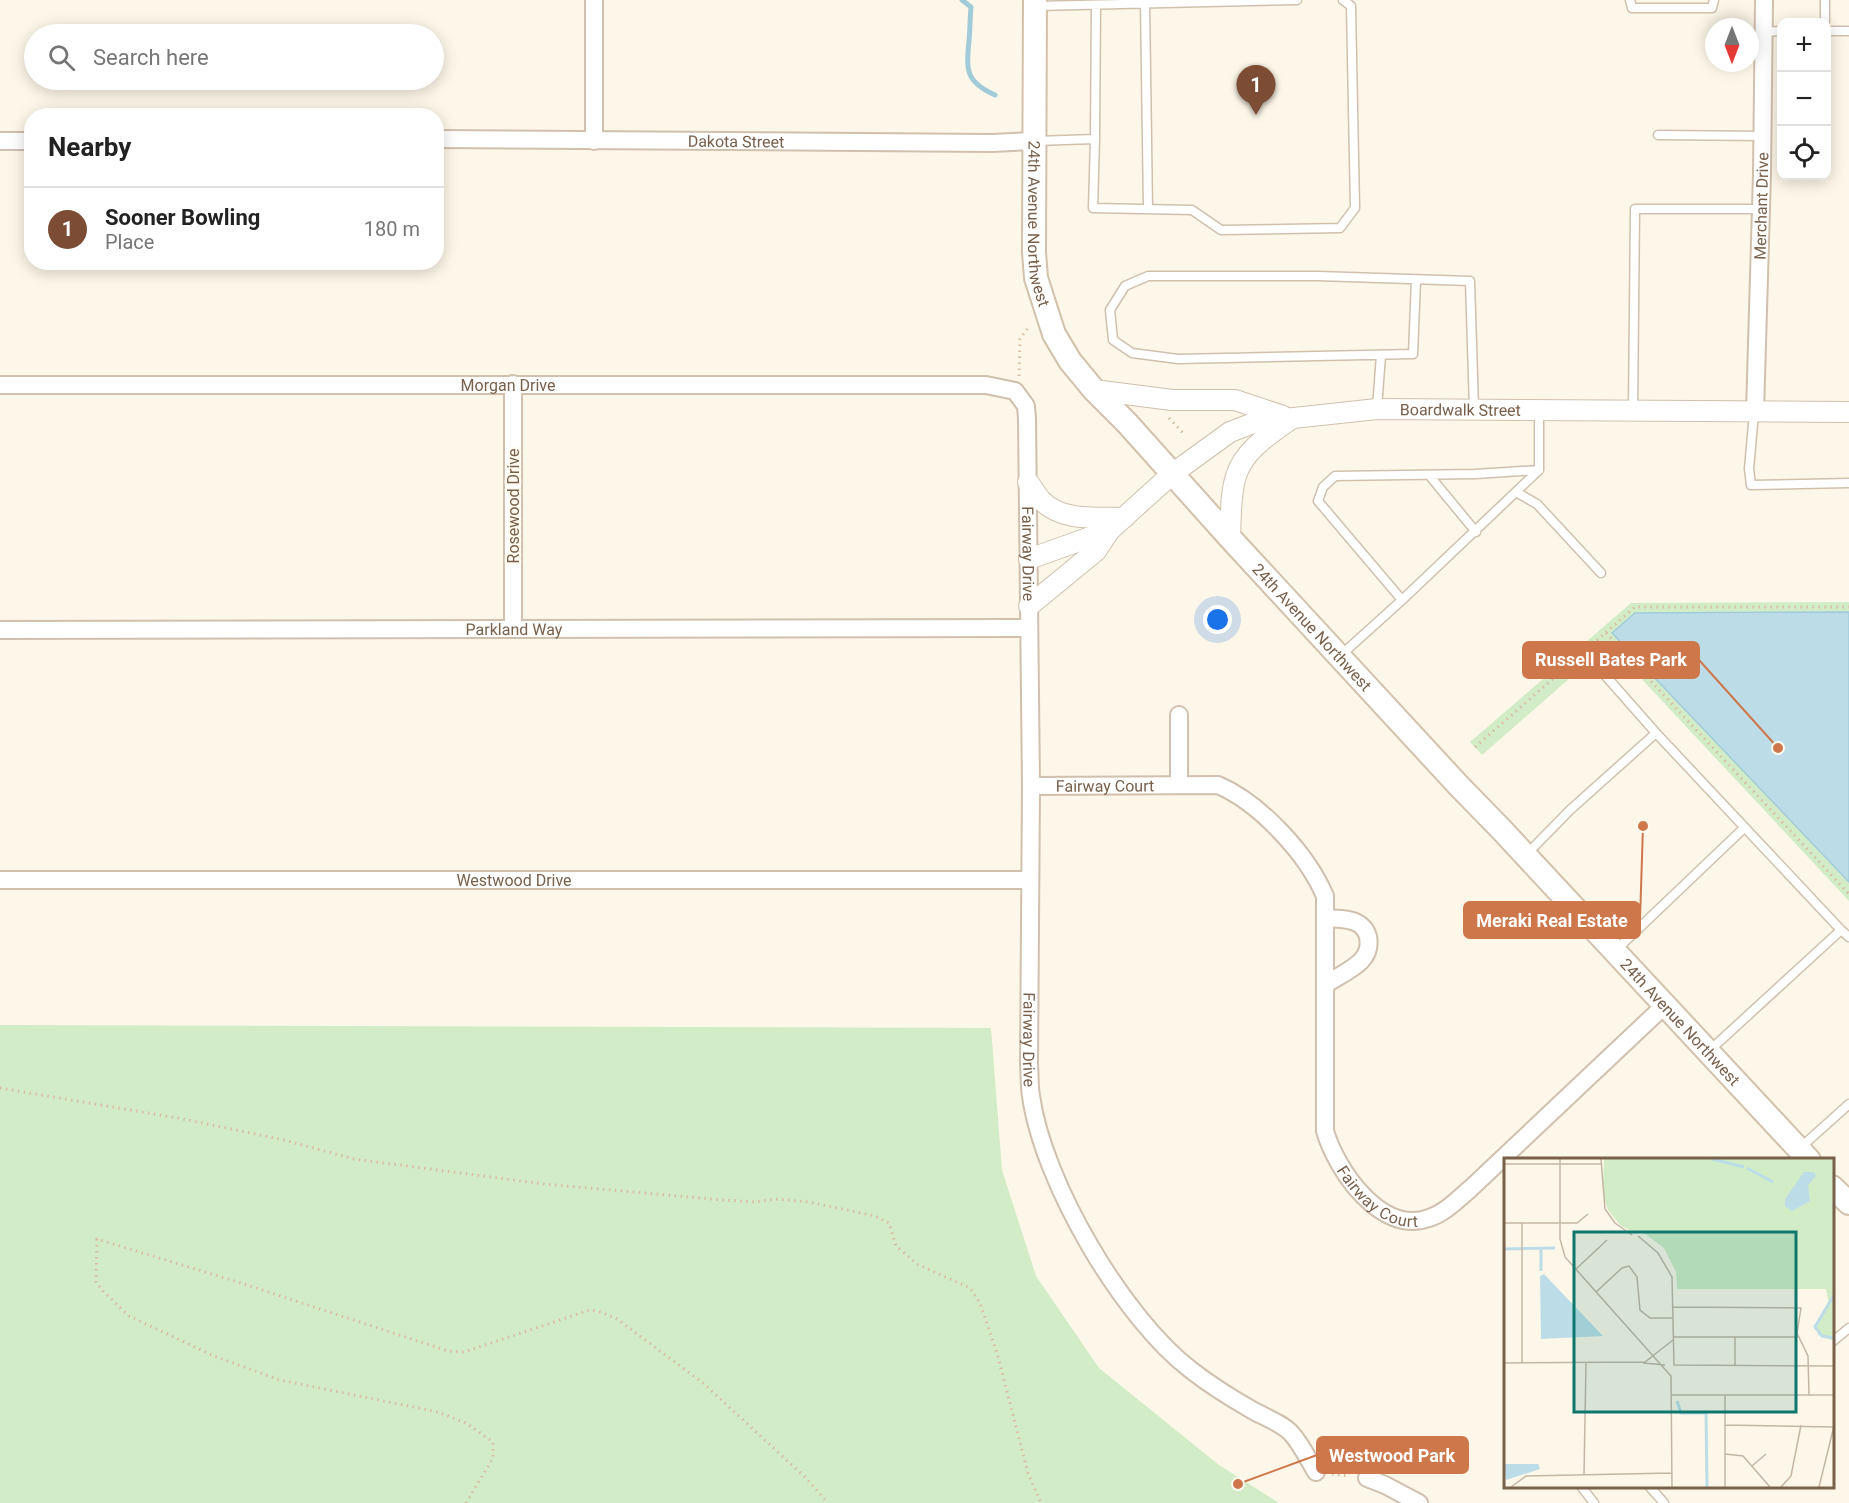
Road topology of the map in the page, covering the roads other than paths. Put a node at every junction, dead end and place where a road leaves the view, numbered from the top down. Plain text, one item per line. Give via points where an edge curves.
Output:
1 (594, 0) edge
2 (1297, 0) edge
3 (1343, 0) edge
4 (1630, 0) edge
5 (1714, 0) edge
6 (1764, 0) edge
7 (1825, 0) edge
8 (1035, 3) edge
9 (1145, 4) junction
10 (1096, 5) junction
11 (1825, 18) edge
12 (1831, 31) edge
13 (1849, 31) edge
14 (1764, 32) junction
15 (1777, 32) edge
16 (1658, 135) dead end
17 (1762, 136) junction
18 (1095, 139) junction
19 (444, 140) edge
20 (0, 141) edge
21 (24, 141) edge
22 (594, 141) junction
23 (1034, 141) junction
24 (1148, 209) junction
25 (1761, 209) junction
26 (1416, 280) junction
27 (1382, 355) junction
28 (513, 384) junction
29 (0, 385) edge
30 (1094, 390) junction
31 (1015, 391) joint
32 (1377, 409) junction
33 (1474, 410) junction
34 (1539, 410) junction
35 (1633, 411) junction
36 (1755, 412) junction
37 (1849, 412) edge
38 (1291, 419) junction
39 (1539, 470) junction
40 (1172, 474) junction
41 (1429, 475) junction
42 (1028, 482) junction
43 (1849, 483) edge
44 (1516, 492) junction
45 (1117, 524) junction
46 (1476, 532) junction
47 (1230, 538) junction
48 (1029, 559) junction
49 (1601, 573) dead end
50 (1402, 600) junction
51 (1029, 606) junction
52 (1028, 628) junction
53 (513, 629) junction
54 (0, 630) edge
55 (1340, 656) junction
56 (1597, 666) dead end
57 (1179, 715) dead end
58 (1656, 733) junction
59 (1031, 786) junction
60 (1179, 786) junction
61 (1744, 828) junction
62 (1526, 856) junction
63 (0, 880) edge
64 (1029, 880) junction
65 (1326, 918) junction
66 (1841, 930) junction
67 (1849, 937) edge
68 (1616, 951) junction
69 (1325, 985) junction
70 (1665, 1005) junction
71 (1709, 1052) junction
72 (1849, 1104) edge
73 (1804, 1154) edge
74 (1849, 1329) edge
75 (1834, 1341) edge
76 (1316, 1472) road end
77 (1367, 1478) road end
78 (1583, 1488) edge
79 (1651, 1488) edge
80 (1419, 1503) edge
81 (1594, 1503) edge
82 (1664, 1503) edge

1 - 22 street
2 - 9 lane
3 - 24 lane via 1351,6 1355,208 1340,228 1221,230 1192,210
4 - 5 lane via 1632,8 1712,8
6 - 14 street, Merchant Drive
7 - 11 lane
8 - 10 lane
8 - 23 main road, 24th Avenue Northwest
9 - 10 lane
9 - 24 lane
10 - 18 lane
12 - 13 lane
14 - 15 lane
14 - 17 street, Merchant Drive
16 - 17 lane
17 - 25 street, Merchant Drive
18 - 23 lane
18 - 24 lane via 1093,208
19 - 22 street, Dakota Street
20 - 21 street
22 - 23 street, Dakota Street
23 - 30 main road, 24th Avenue Northwest via 1036,278 1054,334
25 - 35 lane via 1635,209
25 - 36 street, Merchant Drive
26 - 27 lane via 1413,354
26 - 27 lane via 1148,276 1125,286 1110,310 1113,340 1132,352 1178,359
26 - 33 lane via 1470,281
27 - 32 lane
28 - 29 street, Morgan Drive
28 - 31 street, Morgan Drive via 986,385
28 - 53 street, Rosewood Drive
30 - 38 street via 1172,400 1235,400
30 - 40 main road, 24th Avenue Northwest
31 - 42 street, Fairway Drive via 1026,406
32 - 33 street, Boardwalk Street
32 - 38 street, Boardwalk Street
33 - 34 street, Boardwalk Street
34 - 35 street, Boardwalk Street
34 - 39 lane
35 - 36 street, Boardwalk Street
36 - 37 street, Boardwalk Street
36 - 43 lane via 1751,485
38 - 40 street, Boardwalk Street via 1241,426
38 - 47 street via 1258,444 1242,463 1234,487
39 - 41 lane
39 - 44 lane
40 - 45 street, Boardwalk Street
40 - 47 main road, 24th Avenue Northwest
41 - 46 lane
41 - 50 lane via 1335,476 1323,487 1318,501
42 - 45 street via 1043,502 1063,514
42 - 48 street, Fairway Drive
44 - 46 lane
44 - 49 lane via 1537,504
45 - 48 street
45 - 51 street via 1096,551
46 - 50 lane
47 - 55 main road, 24th Avenue Northwest
48 - 51 street, Fairway Drive
50 - 55 lane
51 - 52 street, Fairway Drive
52 - 53 street, Parkland Way
52 - 59 street, Fairway Drive
53 - 54 street, Parkland Way
55 - 62 main road, 24th Avenue Northwest
56 - 58 lane
57 - 60 street
58 - 61 lane
58 - 62 lane via 1570,810
59 - 60 street, Fairway Court
59 - 64 street, Fairway Drive
60 - 65 street, Fairway Court via 1218,785 1256,807 1313,871 1325,896
61 - 66 lane
61 - 68 lane
62 - 68 main road, 24th Avenue Northwest
63 - 64 street, Westwood Drive
64 - 76 street, Fairway Drive via 1031,1096 1046,1152 1071,1209 1107,1273 1171,1353 1216,1389 1290,1432
65 - 69 street, Fairway Court
65 - 69 street via 1358,924 1366,931 1369,951
66 - 67 lane
66 - 71 lane
68 - 70 main road, 24th Avenue Northwest
69 - 70 street, Fairway Court via 1324,1117 1330,1147 1347,1176 1371,1203 1391,1217 1404,1220 1427,1219 1450,1206
70 - 71 main road, 24th Avenue Northwest
71 - 73 main road, 24th Avenue Northwest
72 - 73 lane
74 - 75 lane
77 - 80 street
78 - 81 lane
79 - 82 lane

